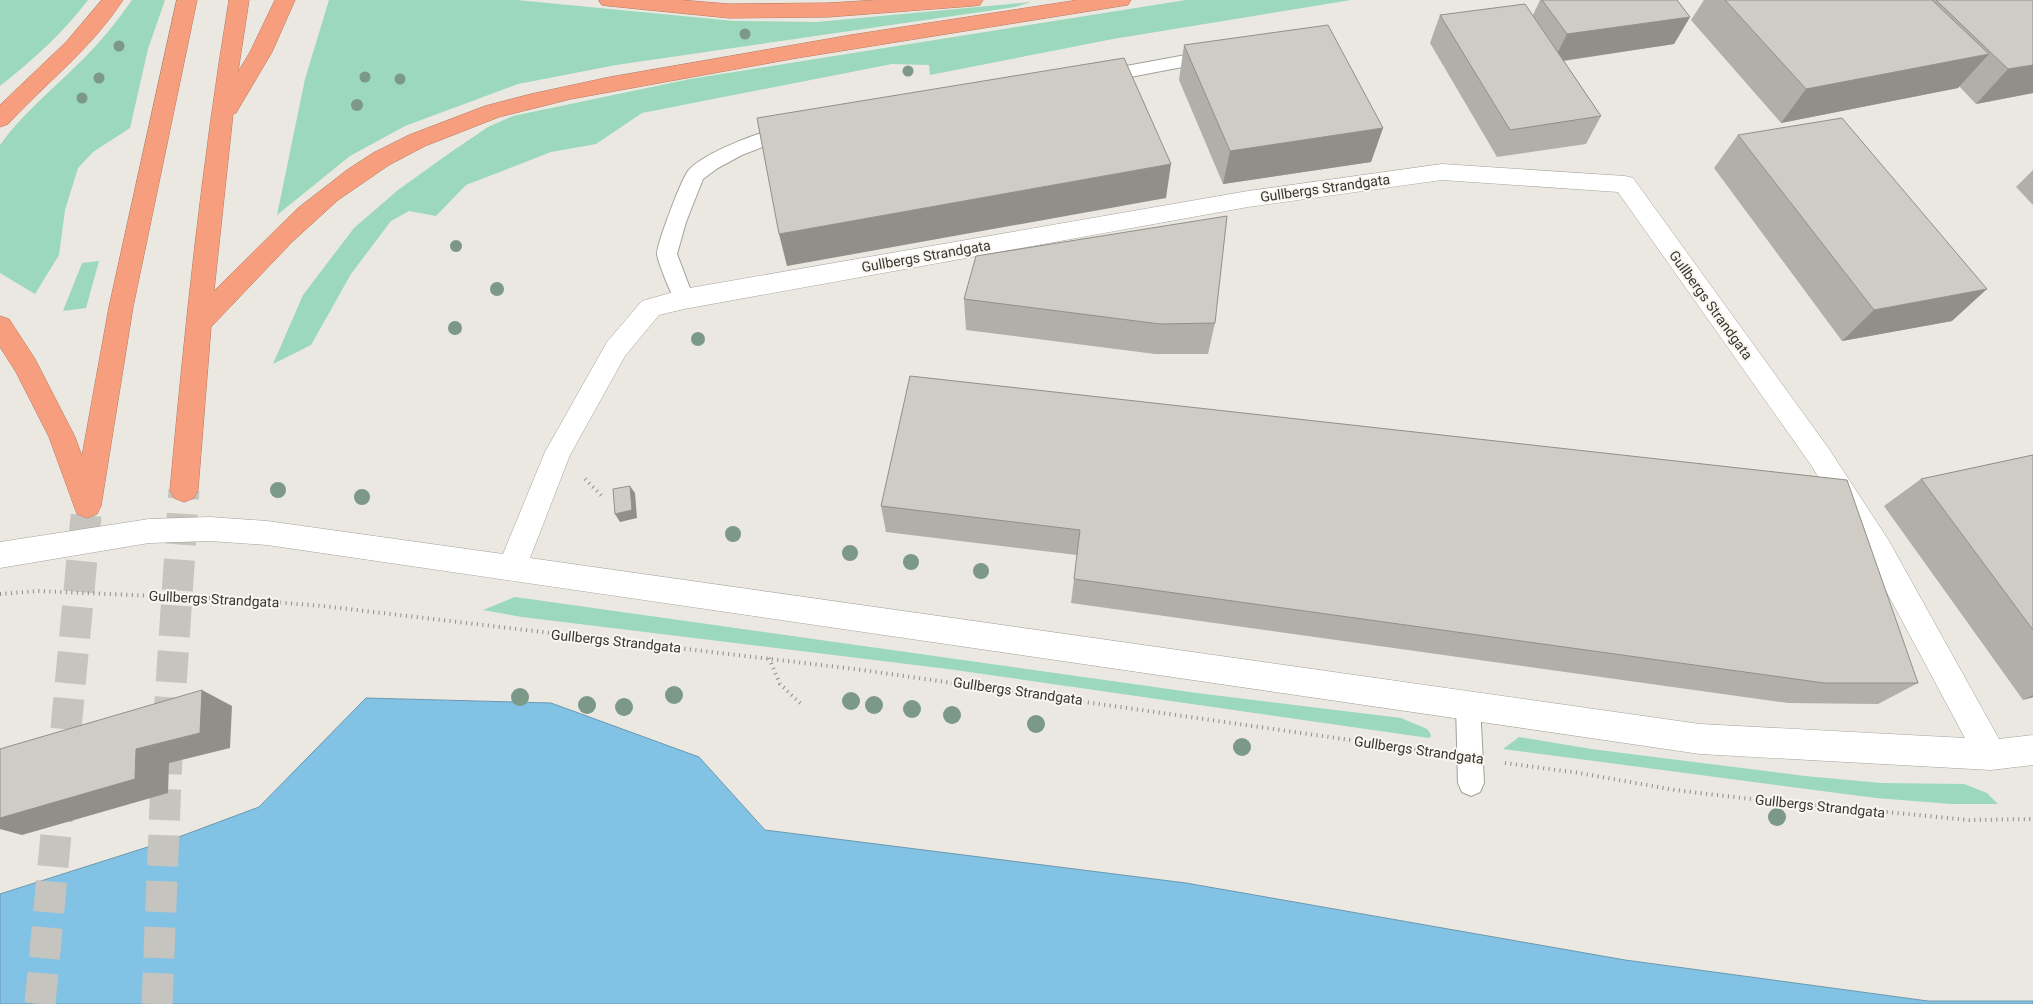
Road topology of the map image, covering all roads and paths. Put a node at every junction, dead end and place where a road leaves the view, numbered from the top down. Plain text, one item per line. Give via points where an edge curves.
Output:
1 (112, 0) edge
2 (187, 0) edge
3 (238, 0) edge
4 (285, 0) edge
5 (609, 0) edge
6 (973, 0) edge
7 (1121, 0) edge
8 (1226, 54) edge
9 (1084, 79) edge
10 (9, 104) edge
11 (223, 118) junction
12 (0, 120) edge
13 (806, 129) edge
14 (684, 298) junction
15 (197, 325) junction
16 (0, 326) edge
17 (184, 490) tunnel mouth
18 (0, 555) edge
19 (512, 567) junction
20 (0, 594) edge
21 (769, 658) junction
22 (1468, 704) junction
23 (802, 705) dead end
24 (2033, 750) edge
25 (1991, 755) junction
26 (1470, 757) junction
27 (1471, 784) dead end
28 (2033, 819) edge

1 - 10 highway via 81,39
2 - 16 highway via 120,307 87,506 62,437 26,366
3 - 11 highway
4 - 11 highway via 261,52
5 - 6 highway via 729,11 828,10
7 - 15 highway via 817,46 570,92 467,119 393,153 342,186 289,231
8 - 9 lane
10 - 12 highway
11 - 15 highway via 209,209
13 - 14 lane via 778,134 736,150 695,175 676,222 668,254
14 - 19 street, Gullbergs Strandgata via 651,308 616,349 558,452
14 - 25 street, Gullbergs Strandgata via 1248,199 1442,172 1625,184 1820,457 1879,550
15 - 17 highway
18 - 19 street via 149,530 210,528
19 - 22 street
20 - 21 path, Gullbergs Strandgata via 38,591 323,606
21 - 23 path via 780,684
21 - 26 path, Gullbergs Strandgata via 986,686
22 - 25 street via 1700,739
22 - 26 lane
24 - 25 street
26 - 27 lane
26 - 28 path, Gullbergs Strandgata via 1742,798 1969,820

